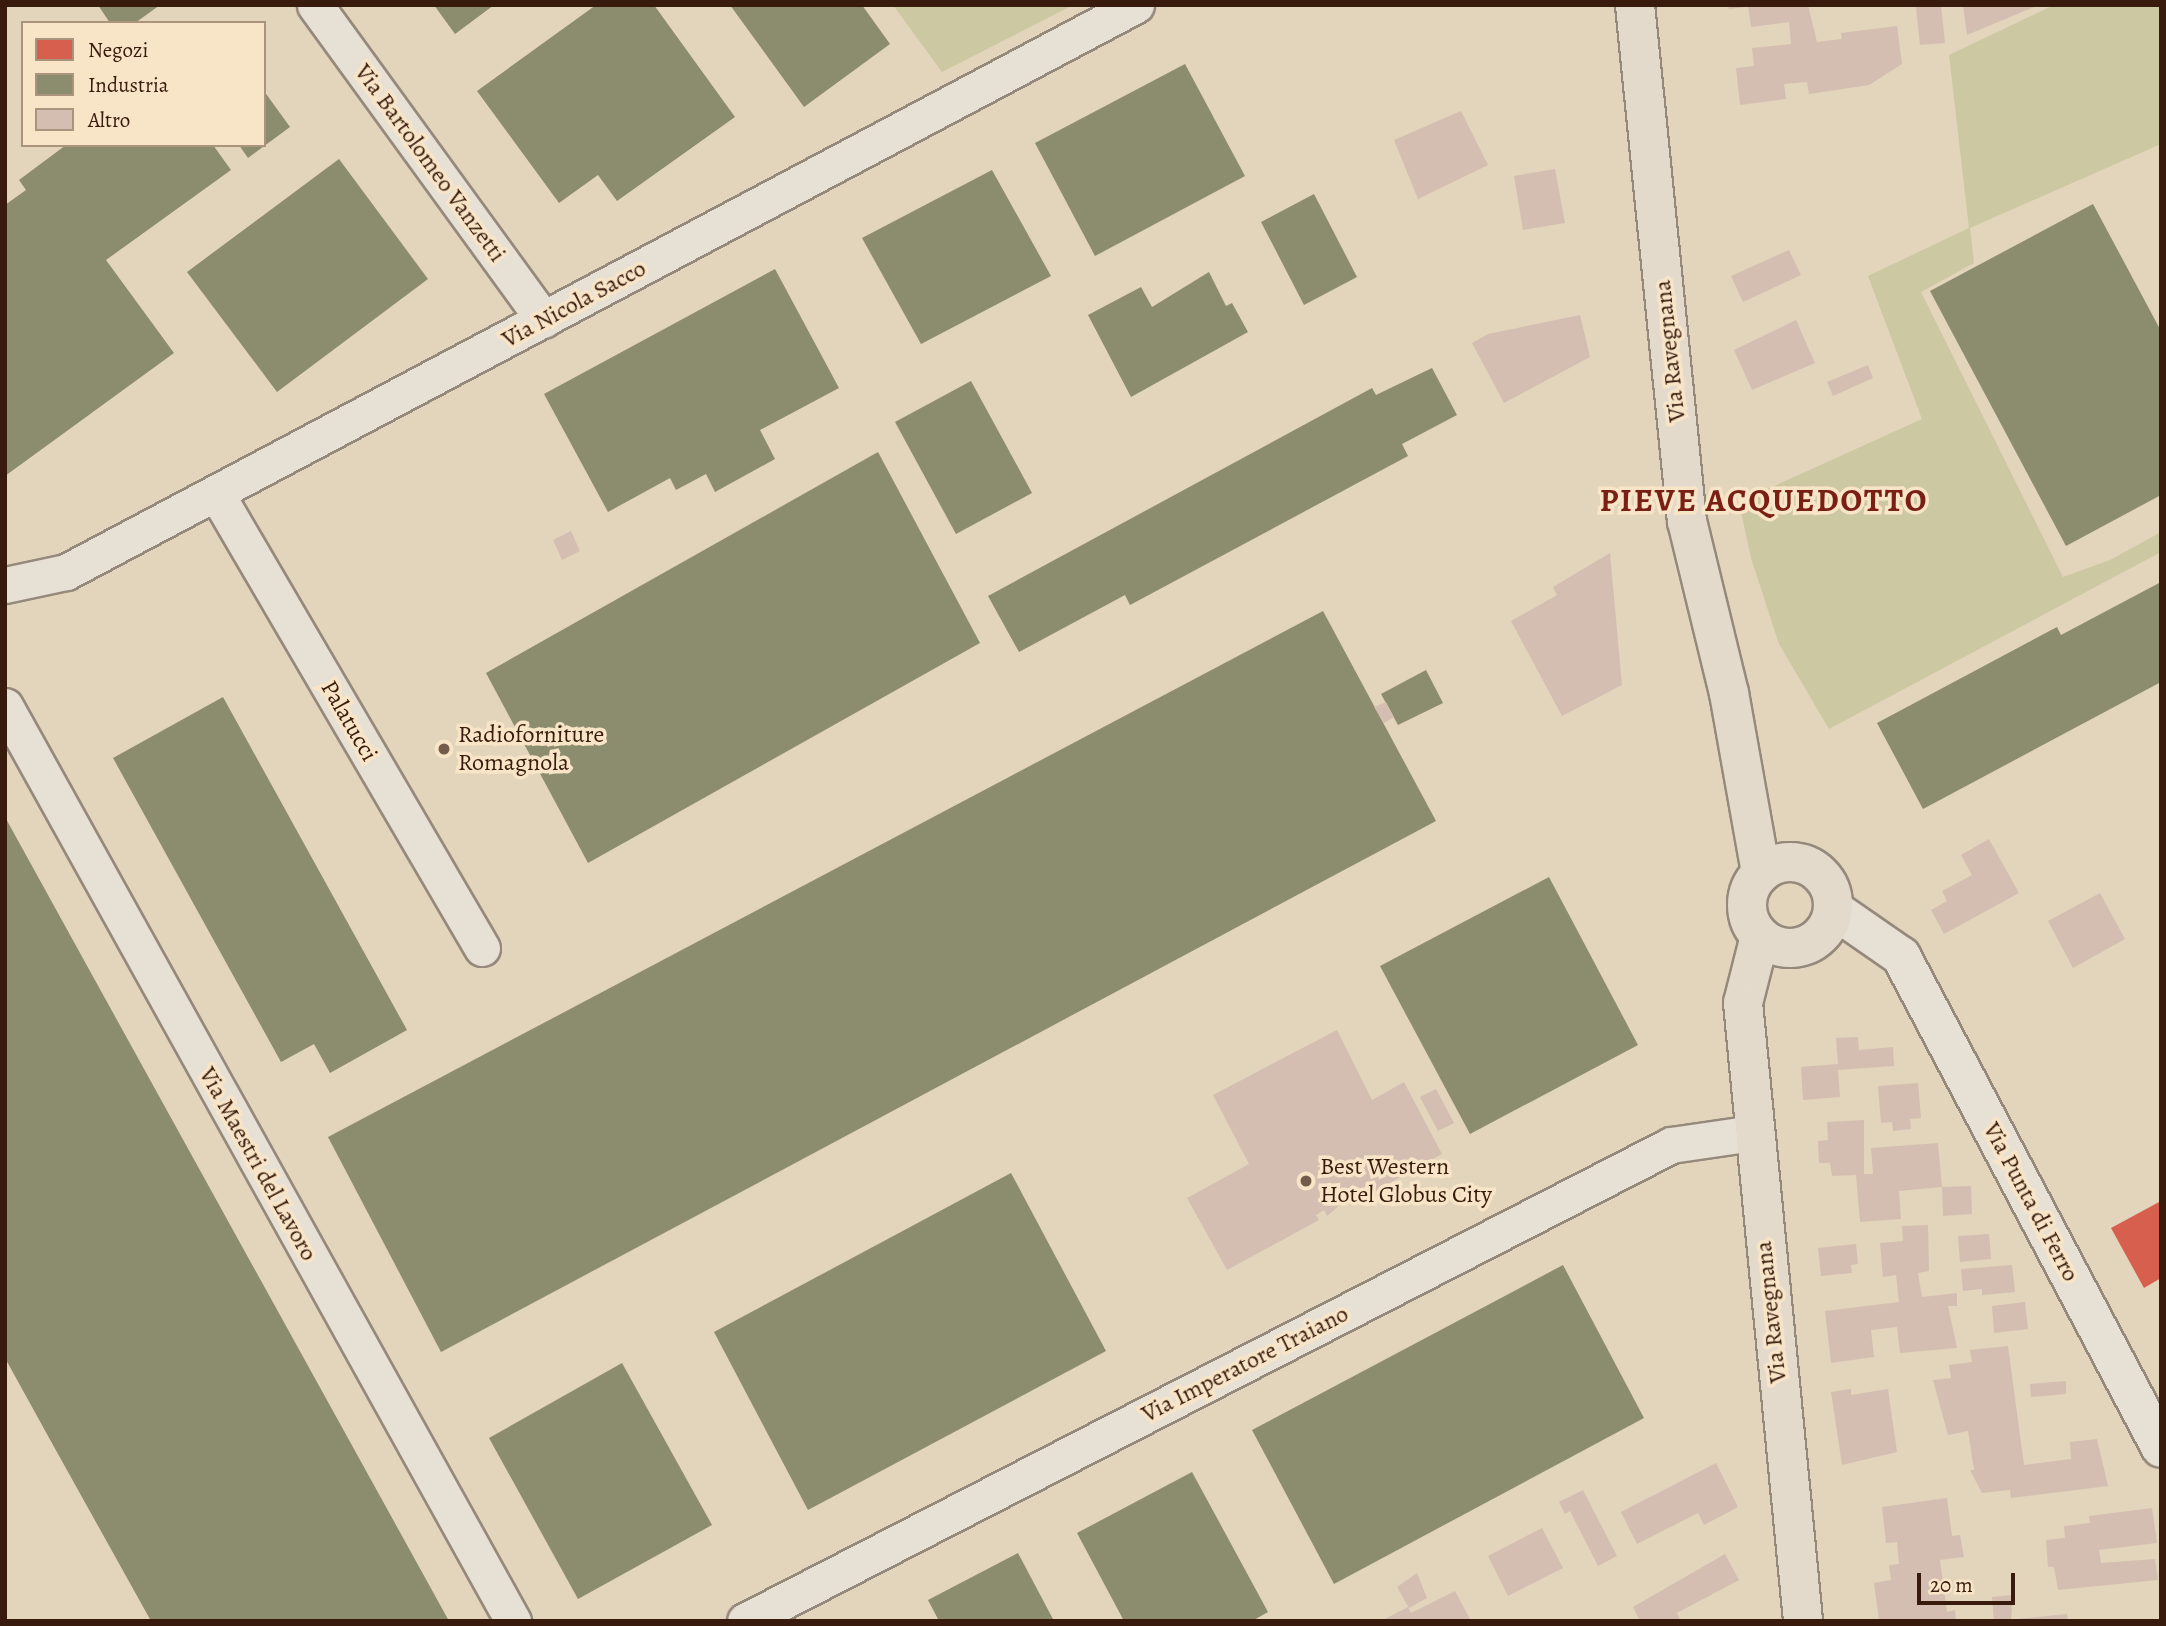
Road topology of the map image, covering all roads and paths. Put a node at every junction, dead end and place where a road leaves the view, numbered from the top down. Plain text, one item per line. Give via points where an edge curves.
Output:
1 (315, 5) edge
2 (1136, 5) edge
3 (1635, 5) edge
4 (544, 320) junction
5 (216, 494) junction
6 (5, 584) edge
7 (5, 706) edge
8 (1776, 867) junction
9 (1827, 921) junction
10 (1769, 941) junction
11 (482, 948) dead end
12 (1753, 1133) junction
13 (2161, 1448) edge
14 (752, 1619) edge
15 (513, 1621) edge
16 (1803, 1621) edge

1 - 4 street, Via Bartolomeo Vanzetti
2 - 4 street, Via Nicola Sacco
3 - 8 main road, Via Ravegnana via 1687,521
4 - 5 street, Via Nicola Sacco
5 - 6 street, Via Nicola Sacco via 66,572
5 - 11 street, Palatucci
7 - 15 street, Via Maestri del Lavoro
8 - 9 main road via 1804,864 1826,882
8 - 10 main road via 1752,884 1747,905 1752,925
9 - 10 main road via 1802,946
9 - 13 street, Via Punta di Ferro via 1901,956
10 - 12 main road, Via Ravegnana via 1743,1003
12 - 14 street, Via Imperatore Traiano via 1671,1145
12 - 16 main road, Via Ravegnana

